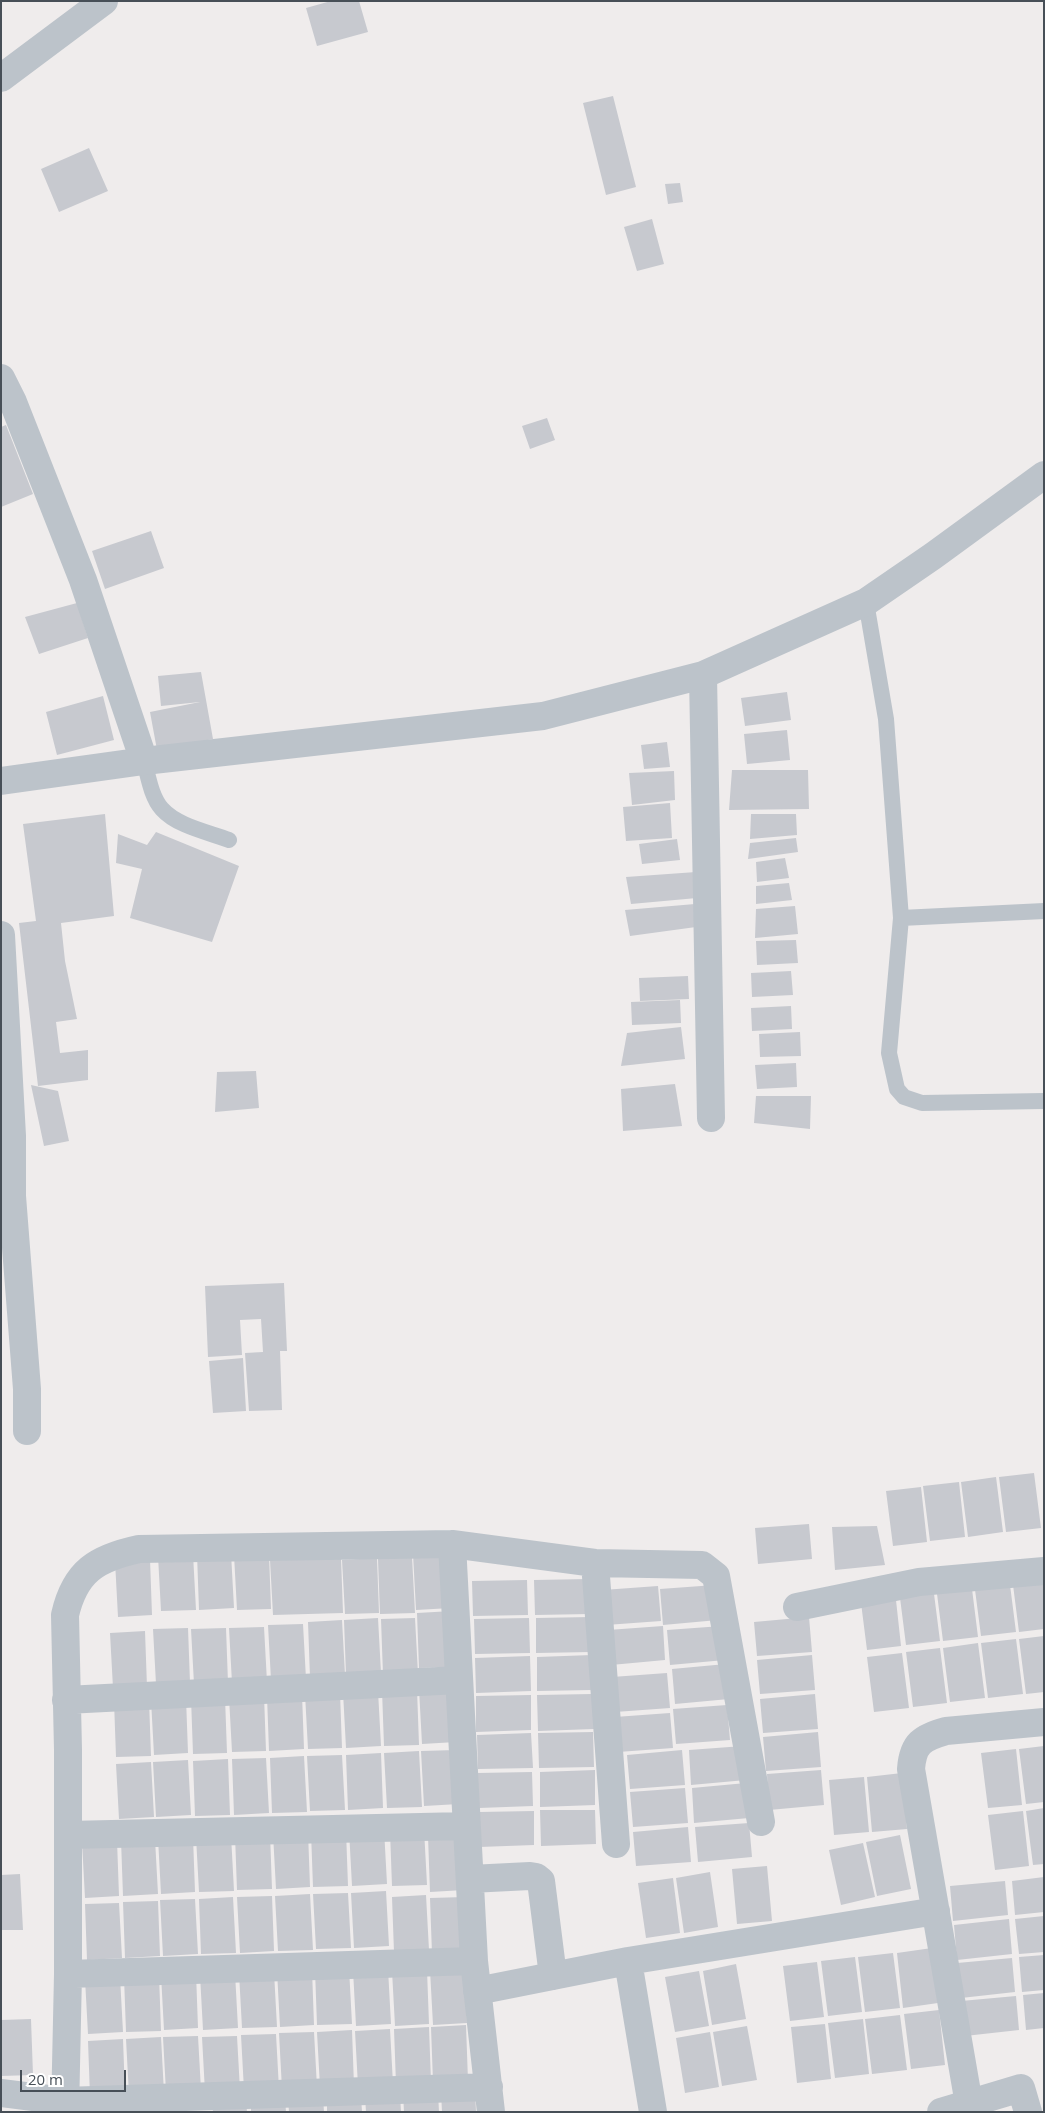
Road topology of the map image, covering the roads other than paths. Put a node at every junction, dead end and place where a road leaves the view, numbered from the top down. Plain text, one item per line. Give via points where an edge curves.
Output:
1 (104, 1) edge
2 (1, 78) edge
3 (1, 378) edge
4 (1044, 475) edge
5 (866, 602) junction
6 (703, 675) junction
7 (144, 761) junction
8 (1, 781) edge
9 (229, 840) dead end
10 (1044, 910) edge
11 (901, 918) junction
12 (1, 935) edge
13 (1044, 1101) edge
14 (711, 1118) dead end
15 (26, 1431) dead end
16 (452, 1544) junction
17 (595, 1563) junction
18 (1044, 1571) edge
19 (797, 1607) dead end
20 (460, 1680) junction
21 (66, 1700) junction
22 (1044, 1722) edge
23 (761, 1822) dead end
24 (465, 1826) junction
25 (68, 1835) junction
26 (616, 1844) dead end
27 (470, 1879) junction
28 (936, 1910) junction
29 (474, 1961) junction
30 (628, 1961) junction
31 (68, 1974) junction
32 (553, 1976) junction
33 (477, 1991) junction
34 (1, 2093) edge
35 (490, 2099) edge
36 (969, 2104) junction
37 (64, 2106) edge
38 (653, 2112) edge
39 (941, 2112) edge
40 (1028, 2112) edge

1 - 2 street
3 - 7 street via 84,580
4 - 5 street
5 - 6 street
5 - 11 lane via 886,719
6 - 7 street via 543,716
6 - 14 street
7 - 8 street
7 - 9 lane via 161,808 181,821
10 - 11 lane
11 - 13 lane via 889,1053 897,1089 904,1097 922,1103
12 - 15 street via 12,1136 12,1196 27,1389
16 - 17 street
16 - 20 street
16 - 21 street via 139,1549 112,1554 90,1567 69,1595 64,1615
17 - 23 street via 702,1564 716,1576
17 - 26 street
18 - 19 street via 919,1582
20 - 21 street
20 - 24 street
21 - 25 street
22 - 28 street via 946,1731 919,1742 912,1753 911,1769
24 - 25 street
24 - 27 street
25 - 31 street
27 - 29 street
27 - 32 street via 530,1876 541,1881
28 - 30 street
28 - 36 street
29 - 31 street
29 - 33 street
30 - 32 street
30 - 38 street
31 - 37 street
32 - 33 street
33 - 35 street
34 - 37 street
35 - 37 street
36 - 39 street
36 - 40 street via 1021,2088

